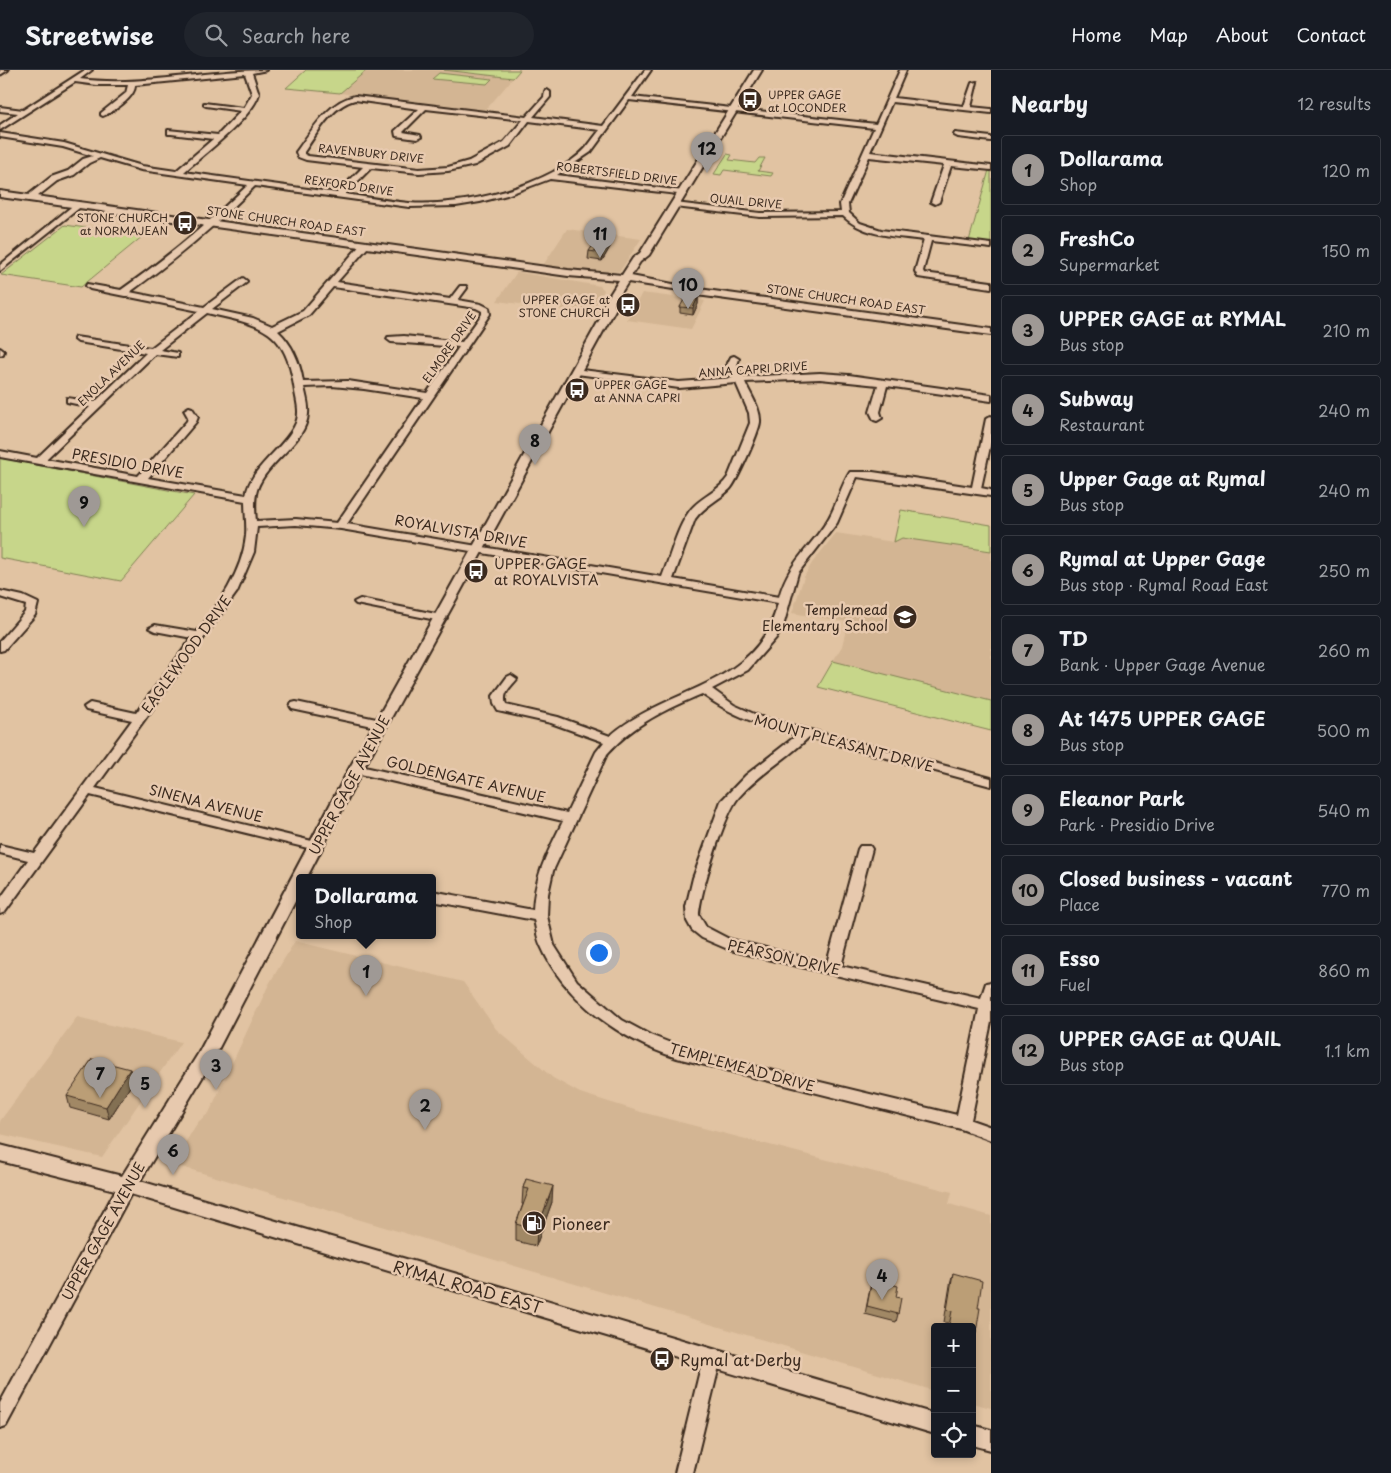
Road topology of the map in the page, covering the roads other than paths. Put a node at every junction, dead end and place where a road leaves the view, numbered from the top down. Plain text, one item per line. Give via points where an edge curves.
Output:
1 (4, 70) edge
2 (89, 70) edge
3 (264, 70) edge
4 (648, 70) edge
5 (758, 70) edge
6 (903, 70) edge
7 (248, 72) junction
8 (0, 73) edge
9 (73, 80) junction
10 (131, 83) junction
11 (975, 83) dead end
12 (547, 92) dead end
13 (626, 98) junction
14 (890, 100) junction
15 (206, 104) dead end
16 (425, 107) junction
17 (966, 108) junction
18 (0, 109) edge
19 (246, 110) junction
20 (733, 110) junction
21 (991, 111) edge
22 (23, 112) junction
23 (103, 114) dead end
24 (528, 119) junction
25 (879, 126) junction
26 (0, 128) edge
27 (603, 128) junction
28 (171, 132) dead end
29 (0, 135) edge
30 (958, 135) dead end
31 (218, 137) junction
32 (417, 137) dead end
33 (991, 139) edge
34 (865, 154) junction
35 (99, 156) junction
36 (948, 164) junction
37 (369, 165) junction
38 (991, 168) edge
39 (178, 173) junction
40 (548, 176) junction
41 (253, 184) junction
42 (683, 193) junction
43 (0, 194) edge
44 (339, 195) junction
45 (30, 198) junction
46 (934, 202) dead end
47 (79, 205) junction
48 (675, 205) junction
49 (845, 214) junction
50 (212, 224) junction
51 (928, 239) junction
52 (364, 245) junction
53 (991, 246) edge
54 (0, 269) edge
55 (243, 282) dead end
56 (628, 282) junction
57 (332, 284) junction
58 (991, 285) edge
59 (90, 286) dead end
60 (463, 288) dead end
61 (123, 293) junction
62 (452, 303) junction
63 (206, 310) junction
64 (272, 330) junction
65 (991, 332) edge
66 (391, 339) dead end
67 (78, 340) dead end
68 (464, 345) junction
69 (152, 352) junction
70 (175, 355) dead end
71 (734, 359) dead end
72 (577, 371) junction
73 (739, 380) junction
74 (883, 383) junction
75 (299, 385) junction
76 (430, 396) junction
77 (991, 398) edge
78 (70, 400) dead end
79 (96, 405) junction
80 (189, 410) dead end
81 (877, 418) dead end
82 (991, 419) edge
83 (0, 454) edge
84 (39, 461) junction
85 (141, 480) junction
86 (976, 490) junction
87 (991, 493) edge
88 (250, 499) junction
89 (251, 524) junction
90 (340, 526) junction
91 (478, 550) junction
92 (666, 582) junction
93 (0, 594) edge
94 (783, 601) junction
95 (360, 602) dead end
96 (441, 618) junction
97 (155, 628) dead end
98 (199, 636) junction
99 (0, 648) edge
100 (510, 679) dead end
101 (703, 689) junction
102 (296, 706) dead end
103 (90, 707) dead end
104 (140, 718) junction
105 (381, 724) junction
106 (805, 734) junction
107 (611, 740) junction
108 (356, 769) junction
109 (991, 782) edge
110 (88, 790) junction
111 (570, 818) junction
112 (316, 846) junction
113 (865, 848) dead end
114 (0, 849) edge
115 (37, 858) junction
116 (301, 874) edge
117 (296, 883) edge
118 (436, 897) edge
119 (0, 909) edge
120 (540, 916) junction
121 (833, 968) junction
122 (991, 986) edge
123 (987, 1005) junction
124 (963, 1123) junction
125 (991, 1134) edge
126 (0, 1153) edge
127 (127, 1185) junction
128 (712, 1358) junction
129 (0, 1420) edge
130 (931, 1423) edge
131 (976, 1436) edge
132 (991, 1440) edge
133 (684, 1473) edge

1 - 8 main road
2 - 9 street
3 - 7 street
4 - 13 street, REXFORD DRIVE
5 - 20 main road, UPPER GAGE AVENUE
6 - 14 street
7 - 10 street
7 - 19 street via 256,88
9 - 10 street
9 - 22 street
10 - 23 street via 129,94
11 - 17 street
12 - 24 street via 547,97
13 - 20 street
13 - 27 street, REXFORD DRIVE
14 - 17 street
14 - 25 street
15 - 19 street
16 - 24 street, RAVENBURY DRIVE
16 - 32 street via 399,131 403,136
16 - 37 street, RAVENBURY DRIVE via 347,99 331,112 300,152 306,158
17 - 21 street
18 - 22 street
19 - 31 street
20 - 25 street
20 - 42 main road, UPPER GAGE AVENUE
22 - 26 street
24 - 27 street, RAVENBURY DRIVE
24 - 37 street, RAVENBURY DRIVE via 507,144 466,165 419,171
25 - 34 street
27 - 40 street, REXFORD DRIVE via 584,154
28 - 31 street
29 - 35 street, REXFORD DRIVE via 64,145
30 - 33 street
31 - 39 street
34 - 36 street
34 - 49 street via 844,204
35 - 39 street, REXFORD DRIVE via 141,168
35 - 45 street via 54,180
36 - 38 street
36 - 46 street
37 - 44 street
39 - 41 street, REXFORD DRIVE
40 - 42 street, ROBERTSFIELD DRIVE
40 - 44 street, REXFORD DRIVE via 522,188 448,205 409,205
41 - 44 street, REXFORD DRIVE
41 - 50 street
42 - 48 main road, UPPER GAGE AVENUE
43 - 45 main road, STONE CHURCH ROAD EAST
45 - 47 main road, STONE CHURCH ROAD EAST
47 - 50 main road, STONE CHURCH ROAD EAST
47 - 54 street
48 - 49 street, QUAIL DRIVE via 760,216
48 - 56 main road, UPPER GAGE AVENUE via 644,255 636,260
49 - 51 street via 857,225 871,230
50 - 52 main road, STONE CHURCH ROAD EAST
50 - 61 street via 171,259
51 - 53 street
51 - 58 street via 919,270 921,275
52 - 56 main road, STONE CHURCH ROAD EAST via 568,273 580,278
52 - 57 street
55 - 63 street, ENOLA AVENUE
56 - 65 main road, STONE CHURCH ROAD EAST via 688,294 697,292
56 - 72 main road, UPPER GAGE AVENUE via 609,304 611,308
57 - 62 street, ELMORE DRIVE
57 - 64 street via 306,313
59 - 61 street, EAGLEWOOD DRIVE
60 - 62 street
61 - 63 street, EAGLEWOOD DRIVE
62 - 68 street, ELMORE DRIVE via 486,310
63 - 64 street, EAGLEWOOD DRIVE via 242,318
63 - 69 street, ENOLA AVENUE
64 - 75 street, EAGLEWOOD DRIVE via 289,347
66 - 68 street
67 - 69 street
68 - 76 street, ELMORE DRIVE
69 - 70 street
69 - 79 street, ENOLA AVENUE
71 - 73 street via 732,365
72 - 73 street, ANNA CAPRI DRIVE via 670,385
72 - 91 main road, UPPER GAGE AVENUE
73 - 74 street, ANNA CAPRI DRIVE via 820,376
73 - 92 street via 755,423 728,486 697,509 690,519
74 - 77 street, ANNA CAPRI DRIVE
74 - 81 street via 875,412
75 - 76 street via 341,382
75 - 88 street, EAGLEWOOD DRIVE via 303,416 300,423 264,469
76 - 90 street, ELMORE DRIVE
78 - 79 street
79 - 84 street, ENOLA AVENUE
80 - 85 street via 193,417 191,422
82 - 86 street
83 - 84 street, PRESIDIO DRIVE
84 - 85 street, PRESIDIO DRIVE
85 - 88 street, PRESIDIO DRIVE
86 - 87 street, TEMPLEMEAD DRIVE
86 - 94 street, TEMPLEMEAD DRIVE via 854,474 831,526 808,549 794,572
88 - 89 street, EAGLEWOOD DRIVE
89 - 90 street, ROYALVISTA DRIVE via 296,522
89 - 98 street, EAGLEWOOD DRIVE via 244,565 235,588
90 - 91 street, ROYALVISTA DRIVE
91 - 92 street, ROYALVISTA DRIVE
91 - 96 main road, UPPER GAGE AVENUE
92 - 94 street, ROYALVISTA DRIVE
93 - 99 street via 32,603 31,613
94 - 101 street, TEMPLEMEAD DRIVE via 778,624 752,661 737,673
95 - 96 street
96 - 105 main road, UPPER GAGE AVENUE
97 - 98 street
98 - 104 street, EAGLEWOOD DRIVE
100 - 107 street via 499,694 502,708 554,720
101 - 106 street, MOUNT PLEASANT DRIVE via 746,716
101 - 107 street, TEMPLEMEAD DRIVE via 651,711
102 - 105 street
103 - 104 street
104 - 110 street, EAGLEWOOD DRIVE
105 - 108 main road, UPPER GAGE AVENUE
106 - 109 street, MOUNT PLEASANT DRIVE
106 - 121 street, PEARSON DRIVE via 747,780 726,804 691,906 692,915 696,924 716,941
107 - 111 street, TEMPLEMEAD DRIVE
108 - 111 street, GOLDENGATE AVENUE
108 - 112 main road, UPPER GAGE AVENUE
110 - 112 street, SINENA AVENUE
110 - 115 street, EAGLEWOOD DRIVE
111 - 120 street, TEMPLEMEAD DRIVE via 546,871
112 - 116 main road, UPPER GAGE AVENUE
113 - 121 street
114 - 115 street
115 - 119 street, EAGLEWOOD DRIVE
117 - 127 main road, UPPER GAGE AVENUE via 205,1058
118 - 120 street
120 - 124 street, TEMPLEMEAD DRIVE via 547,945 572,985 617,1024 646,1039 712,1062
121 - 123 street, PEARSON DRIVE
122 - 123 street
123 - 124 street
124 - 125 street, TEMPLEMEAD DRIVE
126 - 127 main road, RYMAL ROAD EAST
127 - 128 main road, RYMAL ROAD EAST
127 - 129 street, UPPER GAGE AVENUE
128 - 130 main road, RYMAL ROAD EAST
128 - 133 street
131 - 132 main road

